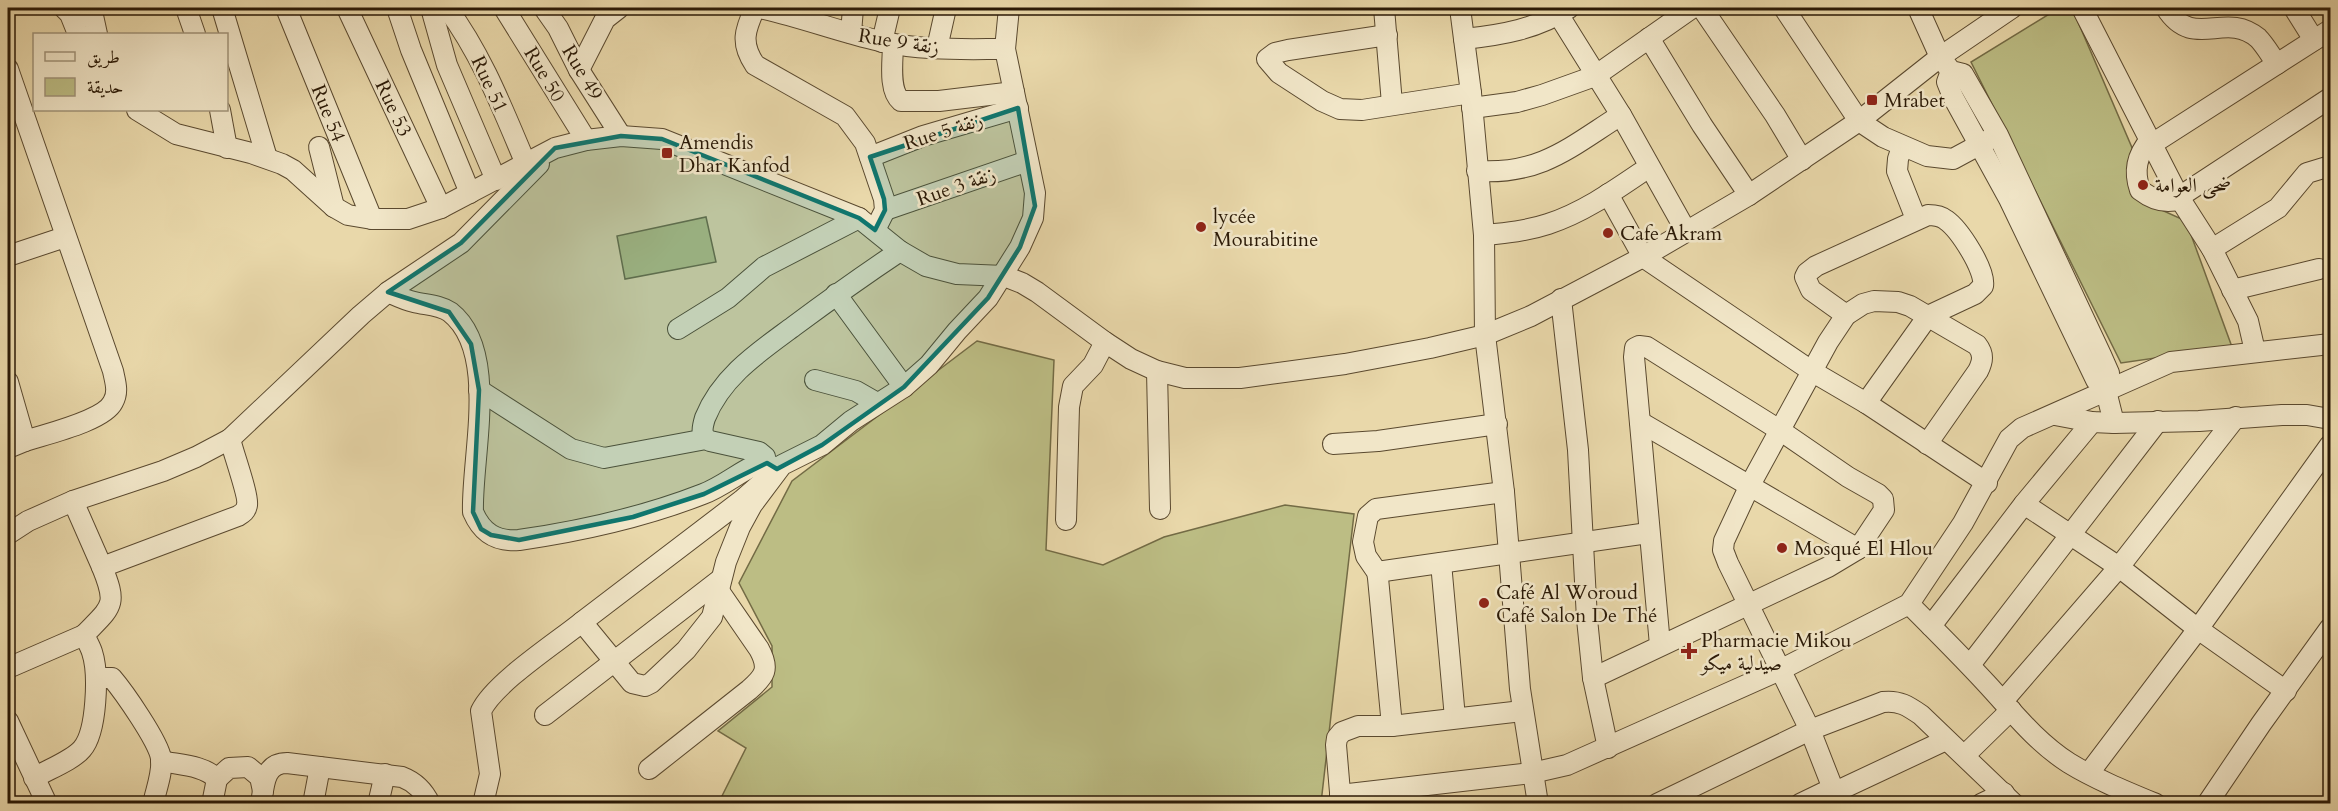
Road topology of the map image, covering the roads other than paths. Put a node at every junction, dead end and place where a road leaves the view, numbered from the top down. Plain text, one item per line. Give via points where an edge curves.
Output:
1 (186, 8) edge
2 (222, 8) edge
3 (286, 8) edge
4 (347, 8) edge
5 (398, 8) edge
6 (430, 8) edge
7 (447, 8) edge
8 (504, 8) edge
9 (544, 8) edge
10 (755, 8) edge
11 (760, 8) edge
12 (853, 8) edge
13 (890, 8) edge
14 (946, 8) edge
15 (1009, 8) edge
16 (1384, 8) edge
17 (1460, 8) edge
18 (1692, 8) edge
19 (1702, 8) edge
20 (1784, 8) edge
21 (1918, 8) edge
22 (2012, 8) edge
23 (2082, 8) edge
24 (2166, 8) edge
25 (2298, 9) edge
26 (93, 10) edge
27 (67, 11) edge
28 (607, 11) edge
29 (1563, 11) edge
30 (798, 12) edge
31 (78, 33) edge
32 (97, 33) edge
33 (195, 33) edge
34 (851, 33) junction
35 (1388, 35) junction
36 (2322, 35) edge
37 (1650, 38) junction
38 (1464, 39) junction
39 (887, 43) junction
40 (937, 48) junction
41 (1005, 49) junction
42 (1946, 64) junction
43 (2277, 64) junction
44 (8, 69) edge
45 (579, 70) junction
46 (1595, 76) junction
47 (2331, 98) edge
48 (1016, 100) junction
49 (1472, 100) junction
50 (1392, 104) junction
51 (139, 111) edge
52 (220, 111) edge
53 (1621, 115) junction
54 (1859, 121) junction
55 (1998, 135) junction
56 (621, 136) junction
57 (586, 140) junction
58 (2151, 142) junction
59 (1980, 144) junction
60 (319, 147) dead end
61 (1902, 147) junction
62 (227, 148) junction
63 (555, 148) junction
64 (870, 157) junction
65 (267, 158) junction
66 (1802, 160) junction
67 (1028, 161) junction
68 (526, 164) junction
69 (2331, 166) edge
70 (1649, 167) junction
71 (1477, 171) junction
72 (496, 180) junction
73 (470, 193) junction
74 (1608, 194) junction
75 (1749, 195) junction
76 (2180, 198) junction
77 (334, 207) junction
78 (441, 208) junction
79 (885, 210) junction
80 (372, 219) junction
81 (1916, 219) junction
82 (867, 224) junction
83 (1686, 231) junction
84 (1484, 235) junction
85 (65, 237) junction
86 (2212, 249) junction
87 (900, 251) junction
88 (8, 256) edge
89 (1643, 257) junction
90 (2319, 269) dead end
91 (1004, 276) junction
92 (2232, 290) junction
93 (388, 292) junction
94 (836, 294) junction
95 (1561, 299) junction
96 (1846, 315) junction
97 (1928, 316) junction
98 (678, 329) dead end
99 (1485, 335) junction
100 (1105, 342) junction
101 (2331, 344) edge
102 (2254, 351) junction
103 (1157, 371) junction
104 (1813, 372) junction
105 (815, 380) dead end
106 (8, 382) edge
107 (904, 387) junction
108 (479, 390) junction
109 (2106, 391) junction
110 (877, 403) junction
111 (1866, 403) junction
112 (2055, 415) junction
113 (2236, 417) junction
114 (2331, 420) edge
115 (2158, 421) junction
116 (1640, 422) junction
117 (2092, 422) junction
118 (2114, 423) junction
119 (1497, 424) junction
120 (1781, 431) junction
121 (230, 439) junction
122 (706, 439) junction
123 (16, 444) edge
124 (1333, 444) dead end
125 (1927, 444) junction
126 (2331, 445) edge
127 (775, 466) junction
128 (1987, 483) junction
129 (1750, 485) junction
130 (1504, 492) junction
131 (73, 501) junction
132 (2024, 504) junction
133 (1160, 509) dead end
134 (1066, 520) dead end
135 (1648, 533) junction
136 (8, 534) edge
137 (2070, 535) junction
138 (1583, 541) junction
139 (1858, 549) junction
140 (1509, 554) junction
141 (1441, 563) junction
142 (102, 567) junction
143 (2119, 567) junction
144 (1377, 572) junction
145 (720, 585) junction
146 (1747, 604) junction
147 (1909, 604) junction
148 (582, 622) junction
149 (1931, 626) junction
150 (2331, 628) edge
151 (2198, 629) junction
152 (84, 635) junction
153 (1660, 645) junction
154 (615, 663) junction
155 (1970, 665) junction
156 (8, 668) edge
157 (1780, 670) junction
158 (96, 678) junction
159 (1593, 678) junction
160 (2286, 691) junction
161 (2007, 705) junction
162 (1522, 711) junction
163 (545, 715) dead end
164 (1455, 718) junction
165 (8, 722) edge
166 (1392, 726) junction
167 (1810, 730) junction
168 (1946, 740) junction
169 (1608, 748) junction
170 (1965, 755) junction
171 (161, 761) junction
172 (320, 767) junction
173 (649, 769) dead end
174 (2089, 773) junction
175 (385, 774) junction
176 (1532, 774) junction
177 (34, 778) junction
178 (217, 779) junction
179 (1834, 795) edge
180 (262, 797) edge
181 (2009, 798) edge
182 (1341, 799) edge
183 (2146, 802) edge
184 (46, 804) edge
185 (153, 804) edge
186 (212, 804) edge
187 (313, 804) edge
188 (378, 804) edge
189 (430, 804) edge
190 (483, 804) edge
191 (1538, 804) edge
192 (1657, 804) edge
193 (1800, 804) edge
194 (1981, 804) edge
195 (2207, 804) edge

1 - 33 street
2 - 65 street
3 - 80 street, Rue 54
4 - 78 street, Rue 53
5 - 73 street via 411,50
6 - 72 street via 447,65
7 - 68 street, Rue 51 via 482,63
8 - 57 street, Rue 50
9 - 45 street, Rue 49
10 - 64 street via 745,31 747,52 755,65 845,116 865,143
11 - 30 street, Rue 9 زنقة
12 - 34 street
13 - 39 street
14 - 40 street
15 - 41 street
16 - 35 street
17 - 38 street
18 - 37 street
19 - 66 street
20 - 54 street
21 - 42 street
22 - 42 street
23 - 58 street
24 - 43 street via 2176,21 2195,30 2230,27 2250,33
25 - 36 street
26 - 27 street via 77,17
26 - 32 street
27 - 31 street
28 - 45 street
29 - 38 street via 1518,32
29 - 46 street
30 - 34 street, Rue 9 زنقة
34 - 39 street, Rue 9 زنقة
35 - 50 street
35 - 50 street via 1288,50 1267,58 1279,73 1331,106 1349,111
36 - 43 street
37 - 46 street
37 - 75 street
38 - 49 street
39 - 40 street, Rue 9 زنقة
39 - 48 street via 897,98 901,101
40 - 41 street, Rue 9 زنقة
41 - 48 street
42 - 54 street
42 - 55 street via 1963,74
42 - 59 street via 1947,82
43 - 58 street
44 - 85 street
45 - 56 street, Rue 49
46 - 49 street via 1517,102
46 - 53 street
47 - 76 street
48 - 64 street, Rue 5 زنقة
48 - 67 street
49 - 50 street
49 - 71 street
51 - 62 street via 176,134
52 - 62 street
53 - 70 street
53 - 71 street via 1548,160 1520,169
54 - 61 street
54 - 66 street
55 - 59 street
55 - 109 street via 2109,373
56 - 57 street
56 - 82 street via 662,139 679,145
57 - 63 street
58 - 76 street
58 - 76 street via 2139,155 2136,173 2140,190 2166,202
59 - 61 street via 1953,159 1927,156
59 - 109 street via 2096,380
60 - 77 street
61 - 81 street via 1897,171
62 - 65 street
63 - 68 street
63 - 93 street via 461,243
64 - 79 street
65 - 77 street via 293,170
66 - 75 street
67 - 79 street, Rue 3 زنقة
67 - 91 street via 1035,206 1029,230
68 - 72 street
69 - 86 street via 2307,173 2278,208
70 - 74 street
70 - 83 street
71 - 84 street
72 - 73 street
73 - 78 street
74 - 84 street via 1550,223
74 - 89 street
75 - 83 street
76 - 86 street
77 - 80 street
78 - 80 street via 408,219
79 - 82 street
81 - 96 street via 1807,273 1811,290
81 - 97 street via 1935,215 1947,221 1976,258 1984,281 1975,294
82 - 87 street
82 - 98 street via 764,267 728,297
83 - 89 street
84 - 99 street
85 - 88 street
85 - 123 street via 113,370 115,400 103,414
86 - 92 street
87 - 91 street via 939,271
87 - 94 street
89 - 95 street
89 - 104 street
90 - 92 street
91 - 100 street via 1037,292
91 - 107 street via 929,365
92 - 102 street via 2251,328
93 - 108 street via 441,308 458,320 476,360
93 - 121 street
94 - 107 street
94 - 122 street via 735,373 710,408 702,428
95 - 99 street
95 - 138 street via 1575,411
96 - 97 street via 1874,301 1898,302
96 - 104 street
97 - 111 street
97 - 125 street via 1977,345 1982,359 1958,402
99 - 103 street via 1345,364 1240,378 1185,378
99 - 119 street
100 - 103 street
100 - 134 street via 1094,365 1073,386
101 - 102 street
102 - 109 street via 2171,362
103 - 133 street
104 - 111 street
104 - 120 street
105 - 110 street via 856,391
106 - 123 street
107 - 110 street
108 - 122 street via 571,449 604,458
108 - 127 street via 472,512 481,529 501,539 565,534 633,517 704,494 756,465
109 - 112 street
109 - 118 street
110 - 127 street via 822,445
111 - 125 street
112 - 117 street
112 - 128 street via 2022,428 2009,439
113 - 114 street via 2307,415
113 - 115 street
113 - 143 street
115 - 118 street
115 - 137 street
116 - 120 street via 1634,357 1636,347 1641,346
116 - 129 street
116 - 135 street
117 - 118 street
117 - 132 street
119 - 124 street
119 - 130 street
120 - 129 street
120 - 139 street via 1883,500 1884,510
121 - 131 street via 163,471
121 - 142 street via 248,498 243,514
122 - 127 street via 759,452
125 - 128 street
126 - 151 street
127 - 145 street via 732,544
127 - 148 street via 742,500
128 - 147 street
129 - 139 street
129 - 146 street via 1726,533 1723,549
130 - 140 street
130 - 144 street via 1372,511 1363,542 1366,556
131 - 136 street
131 - 142 street
132 - 137 street
132 - 149 street
135 - 138 street
135 - 153 street
137 - 143 street
137 - 155 street
138 - 140 street
138 - 159 street
139 - 146 street
140 - 141 street
140 - 162 street
141 - 144 street
141 - 164 street
142 - 152 street via 110,587 111,605
143 - 151 street
143 - 161 street
144 - 166 street
145 - 154 street
145 - 154 street via 712,616 700,634 651,683 632,683
145 - 173 street via 764,658 764,674
146 - 153 street
146 - 157 street
147 - 149 street
147 - 157 street
148 - 154 street
148 - 190 street via 513,677 481,711 490,774
149 - 155 street
150 - 160 street
151 - 160 street
151 - 174 street
152 - 156 street
152 - 158 street via 92,652
153 - 159 street
154 - 163 street
155 - 161 street
157 - 167 street
157 - 169 street
158 - 171 street via 112,678 128,696
158 - 177 street via 92,723 84,747
159 - 169 street
160 - 195 street
161 - 170 street
161 - 174 street via 2051,749
162 - 164 street
162 - 176 street
164 - 166 street
165 - 177 street
166 - 182 street via 1349,728 1337,738
167 - 168 street via 1893,701 1921,715
167 - 179 street
167 - 192 street
168 - 170 street
168 - 179 street
169 - 176 street
170 - 181 street
171 - 178 street via 205,770
171 - 185 street
172 - 175 street
172 - 180 street via 287,763 273,766
172 - 187 street
174 - 183 street
175 - 188 street
175 - 189 street via 409,780 422,790
176 - 182 street
176 - 191 street
177 - 184 street
178 - 180 street via 229,768 249,767 260,777
178 - 186 street
179 - 193 street
181 - 194 street

